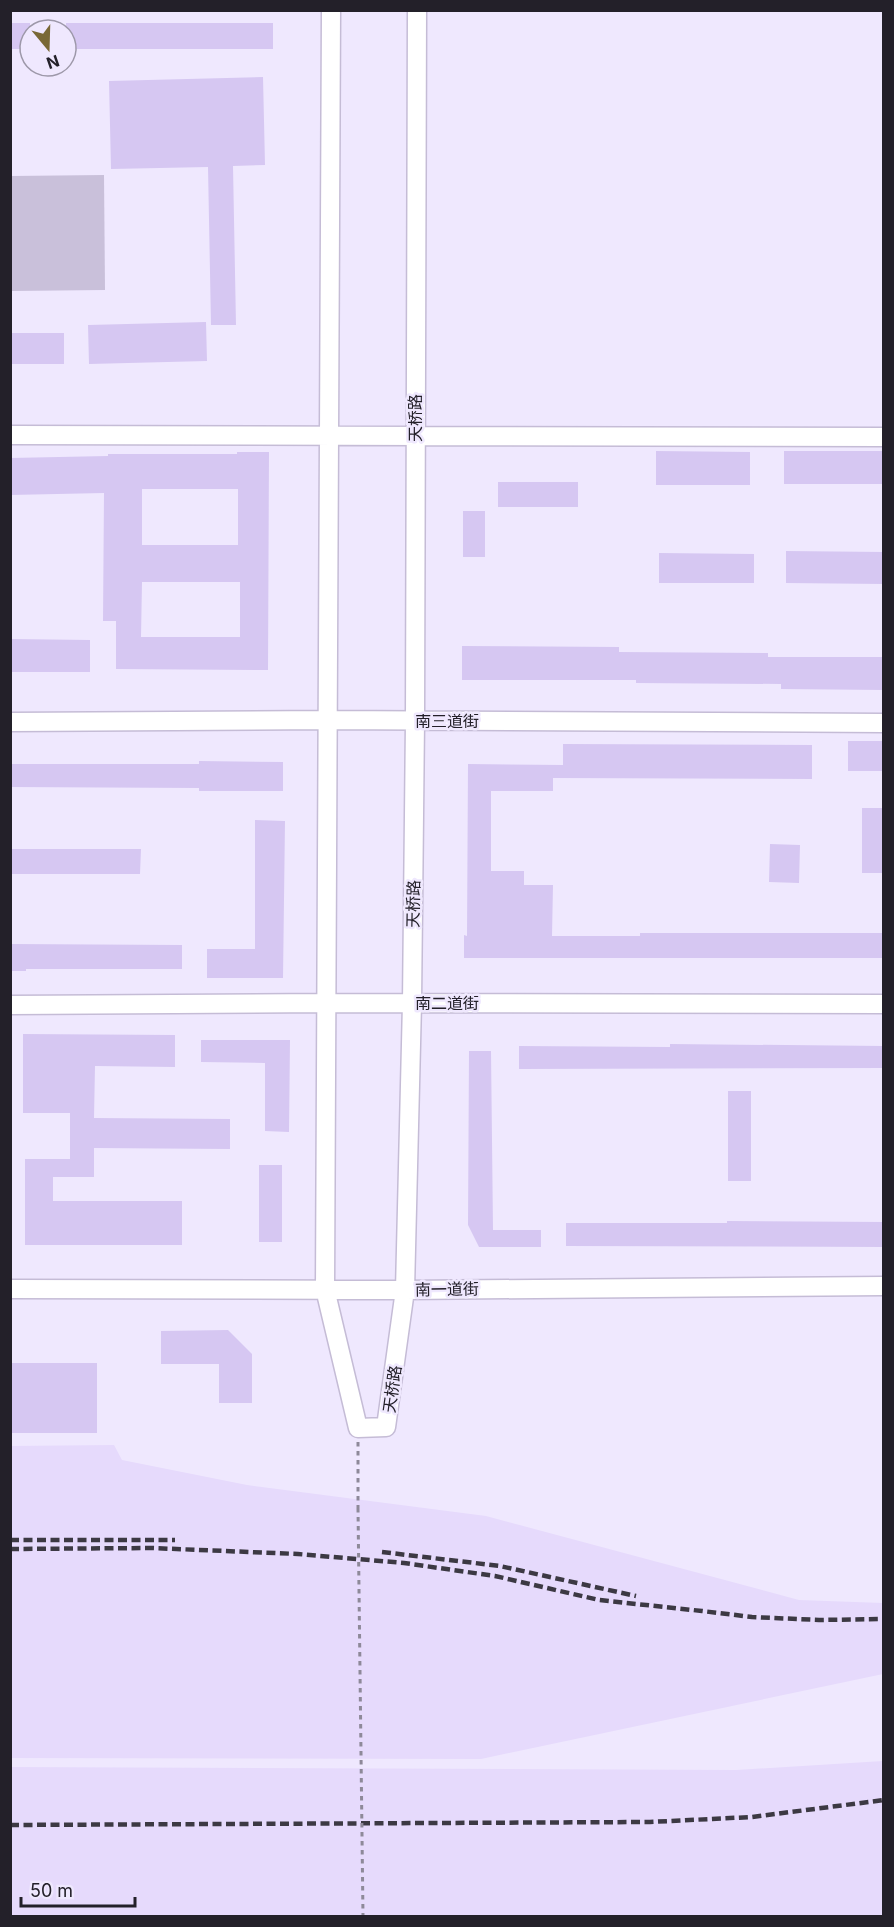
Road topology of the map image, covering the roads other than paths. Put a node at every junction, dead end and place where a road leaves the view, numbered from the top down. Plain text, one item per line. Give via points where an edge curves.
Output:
1 (331, 10) edge
2 (417, 10) edge
3 (10, 435) edge
4 (329, 435) junction
5 (415, 435) junction
6 (884, 437) edge
7 (328, 720) junction
8 (415, 720) junction
9 (10, 722) edge
10 (884, 723) edge
11 (327, 1003) junction
12 (412, 1003) junction
13 (884, 1004) edge
14 (10, 1005) edge
15 (884, 1286) edge
16 (10, 1289) edge
17 (325, 1289) junction
18 (405, 1290) junction

1 - 4 street, 天桥路
2 - 5 street, 天桥路
3 - 4 street
4 - 5 street
4 - 7 street, 天桥路
5 - 6 street
5 - 8 street, 天桥路
7 - 8 street, 南三道街
7 - 9 street, 南三道街
7 - 11 street, 天桥路
8 - 10 street, 南三道街
8 - 12 street, 天桥路
11 - 12 street, 南二道街
11 - 14 street, 南二道街
11 - 17 street, 天桥路
12 - 13 street, 南二道街
12 - 18 street, 天桥路
15 - 18 street, 南一道街
16 - 17 street, 南一道街
17 - 18 street, 南一道街
17 - 18 street, 天桥路 via 358,1428 386,1427

